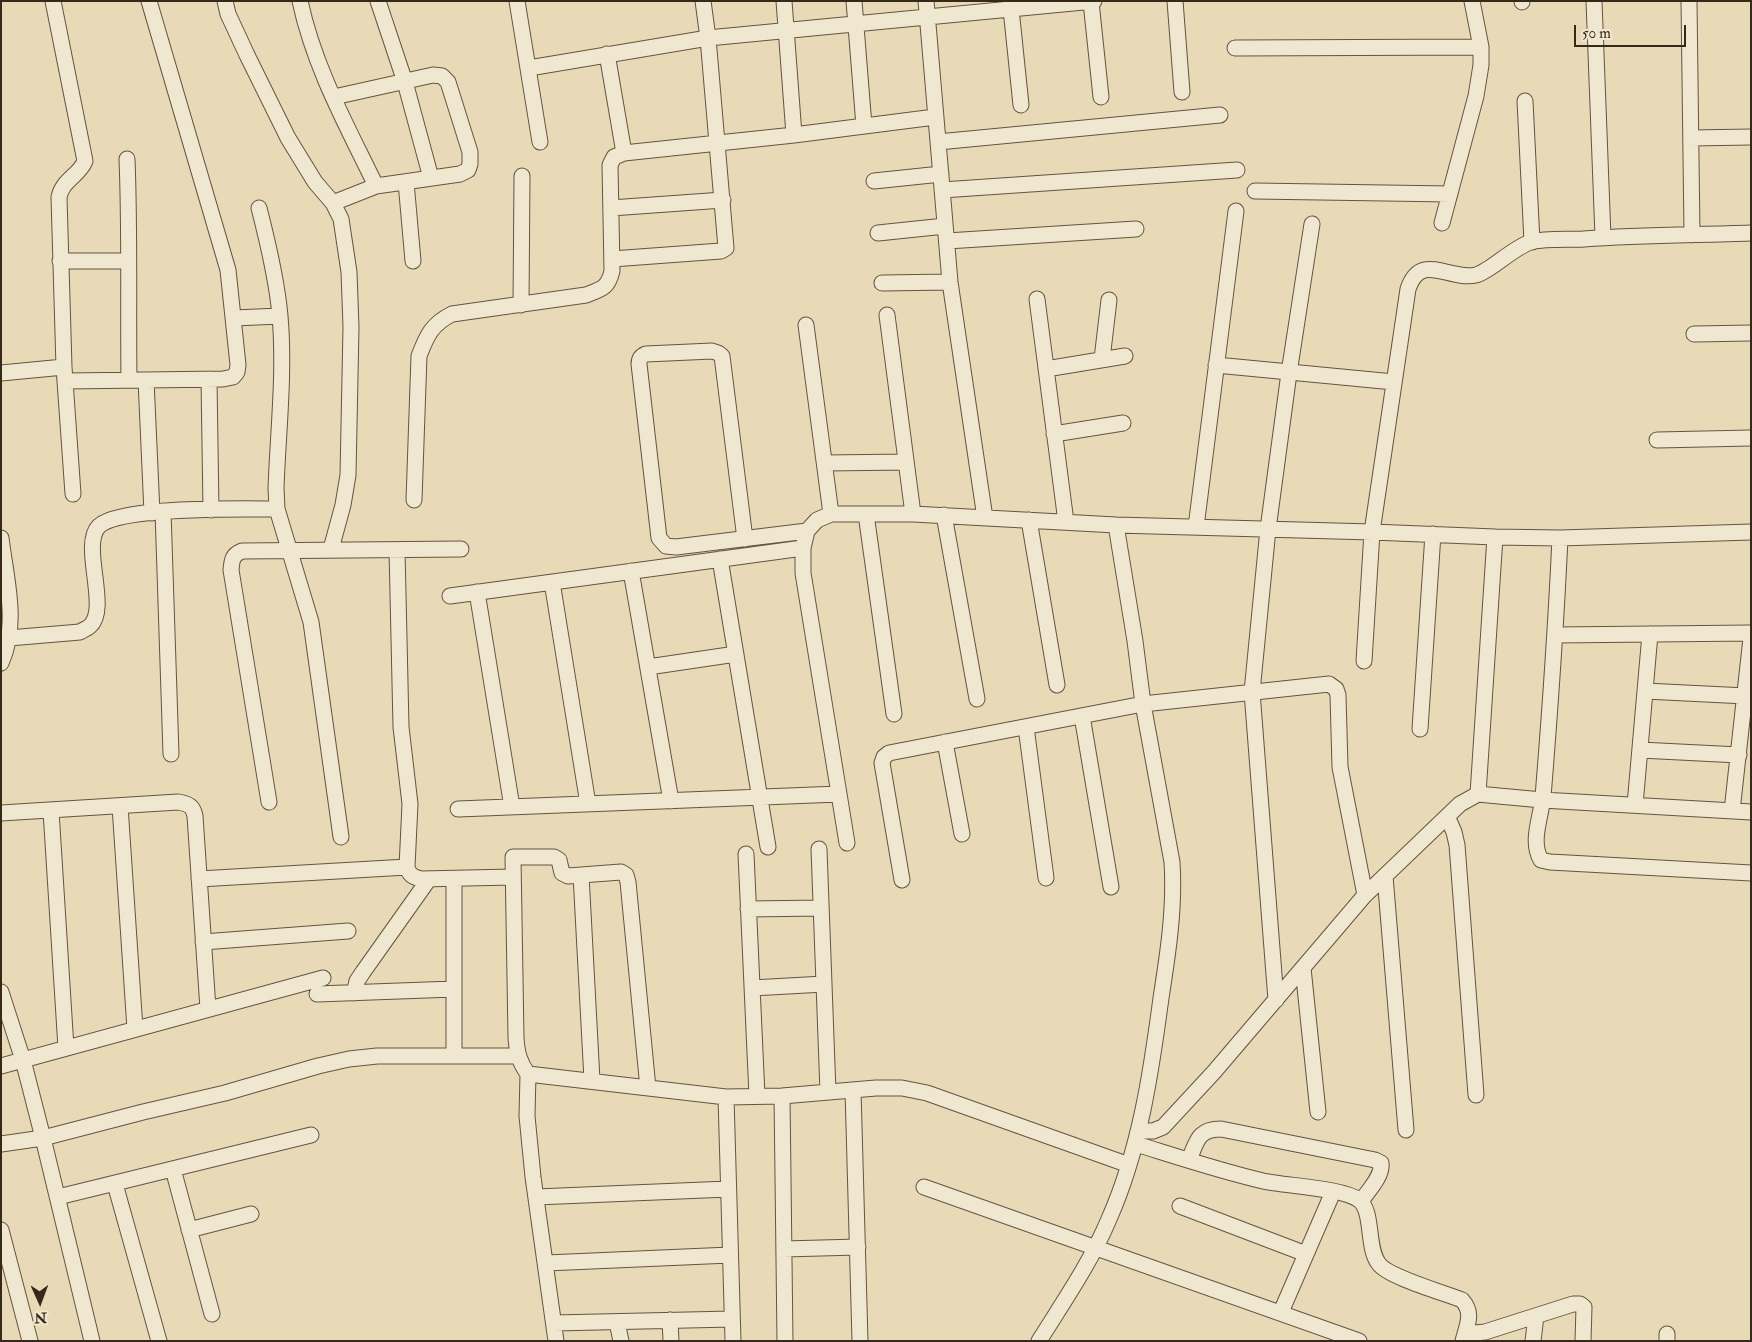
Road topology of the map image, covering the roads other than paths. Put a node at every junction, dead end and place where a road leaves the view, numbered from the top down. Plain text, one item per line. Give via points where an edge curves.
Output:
1 (53, 1) edge
2 (148, 1) edge
3 (225, 1) edge
4 (300, 1) edge
5 (378, 1) edge
6 (517, 1) edge
7 (703, 1) edge
8 (784, 1) edge
9 (854, 1) edge
10 (1092, 1) edge
11 (1175, 1) edge
12 (1472, 1) edge
13 (1594, 1) edge
14 (1689, 1) edge
15 (927, 9) edge
16 (1011, 9) junction
17 (856, 24) junction
18 (786, 30) junction
19 (708, 38) junction
20 (1481, 46) junction
21 (1235, 48) dead end
22 (607, 54) junction
23 (529, 68) junction
24 (405, 82) junction
25 (1182, 92) dead end
26 (334, 97) junction
27 (1101, 97) dead end
28 (1525, 101) dead end
29 (1021, 105) dead end
30 (1220, 114) dead end
31 (936, 117) junction
32 (864, 126) junction
33 (794, 135) junction
34 (1751, 137) edge
35 (1691, 138) junction
36 (540, 142) dead end
37 (938, 142) junction
38 (717, 143) junction
39 (624, 153) junction
40 (127, 159) dead end
41 (1237, 170) dead end
42 (941, 174) junction
43 (522, 176) dead end
44 (431, 178) junction
45 (874, 181) dead end
46 (406, 182) junction
47 (376, 186) junction
48 (942, 190) junction
49 (1255, 191) dead end
50 (1450, 194) junction
51 (722, 200) junction
52 (332, 203) junction
53 (259, 208) dead end
54 (611, 208) junction
55 (1236, 211) dead end
56 (1442, 223) dead end
57 (1312, 224) dead end
58 (1136, 230) dead end
59 (878, 233) dead end
60 (946, 233) junction
61 (1751, 233) edge
62 (1692, 235) junction
63 (1603, 237) junction
64 (1532, 242) junction
65 (612, 258) junction
66 (128, 261) junction
67 (413, 261) dead end
68 (60, 262) junction
69 (950, 282) junction
70 (882, 283) dead end
71 (1037, 298) dead end
72 (1109, 300) dead end
73 (521, 305) junction
74 (888, 314) dead end
75 (280, 316) junction
76 (234, 318) junction
77 (806, 325) dead end
78 (1751, 333) edge
79 (1694, 334) dead end
80 (1125, 356) dead end
81 (1102, 359) junction
82 (1216, 365) junction
83 (1046, 369) junction
84 (1, 373) edge
85 (1289, 373) junction
86 (65, 374) junction
87 (209, 379) junction
88 (129, 380) junction
89 (146, 380) junction
90 (1394, 382) junction
91 (1123, 422) dead end
92 (1054, 434) junction
93 (1751, 438) edge
94 (1656, 440) dead end
95 (824, 462) junction
96 (906, 462) junction
97 (73, 494) dead end
98 (414, 500) dead end
99 (277, 509) junction
100 (211, 510) junction
101 (158, 512) junction
102 (832, 514) junction
103 (866, 514) junction
104 (912, 514) junction
105 (944, 515) junction
106 (985, 518) junction
107 (1029, 520) junction
108 (1066, 522) junction
109 (1116, 525) junction
110 (1196, 527) junction
111 (1268, 529) junction
112 (807, 531) junction
113 (1372, 532) junction
114 (1751, 532) edge
115 (1432, 534) junction
116 (1495, 537) junction
117 (1, 538) edge
118 (1560, 538) junction
119 (746, 539) junction
120 (803, 548) junction
121 (288, 549) junction
122 (331, 549) junction
123 (461, 549) dead end
124 (397, 550) junction
125 (720, 559) junction
126 (3, 570) edge
127 (631, 571) junction
128 (552, 582) junction
129 (477, 592) junction
130 (450, 596) dead end
131 (1751, 633) edge
132 (1650, 634) junction
133 (1555, 635) junction
134 (9, 638) junction
135 (1751, 638) edge
136 (736, 654) junction
137 (1364, 661) dead end
138 (1, 663) edge
139 (648, 667) junction
140 (1056, 685) dead end
141 (1645, 691) junction
142 (1252, 692) junction
143 (1746, 696) junction
144 (977, 699) dead end
145 (1143, 704) junction
146 (894, 714) dead end
147 (1747, 715) edge
148 (1082, 716) junction
149 (1026, 726) junction
150 (1420, 729) dead end
151 (945, 742) junction
152 (1640, 750) junction
153 (171, 754) dead end
154 (1739, 755) junction
155 (839, 794) junction
156 (1478, 794) junction
157 (759, 797) junction
158 (1542, 800) junction
159 (671, 801) junction
160 (269, 802) dead end
161 (588, 804) junction
162 (120, 806) junction
163 (1636, 806) junction
164 (512, 807) junction
165 (458, 809) dead end
166 (51, 811) junction
167 (1732, 811) junction
168 (1751, 812) edge
169 (1, 813) edge
170 (1447, 816) junction
171 (962, 834) dead end
172 (342, 837) dead end
173 (847, 842) dead end
174 (768, 847) dead end
175 (819, 849) dead end
176 (746, 854) dead end
177 (407, 867) junction
178 (1751, 873) edge
179 (581, 875) junction
180 (1385, 876) junction
181 (513, 877) junction
182 (454, 878) junction
183 (1046, 878) dead end
184 (199, 879) junction
185 (429, 879) junction
186 (902, 880) dead end
187 (1111, 887) dead end
188 (1365, 895) junction
189 (821, 908) junction
190 (748, 909) junction
191 (348, 931) dead end
192 (203, 942) junction
193 (1303, 968) junction
194 (324, 978) dead end
195 (824, 984) junction
196 (752, 988) junction
197 (454, 989) junction
198 (1, 992) edge
199 (354, 992) junction
200 (317, 994) dead end
201 (1276, 1000) junction
202 (208, 1009) junction
203 (135, 1029) junction
204 (66, 1048) junction
205 (454, 1055) junction
206 (518, 1056) junction
207 (23, 1060) junction
208 (1, 1066) edge
209 (528, 1074) junction
210 (592, 1080) junction
211 (648, 1088) junction
212 (853, 1090) junction
213 (828, 1092) junction
214 (1476, 1095) dead end
215 (758, 1096) junction
216 (782, 1096) junction
217 (726, 1097) junction
218 (1318, 1112) dead end
219 (1406, 1130) dead end
220 (311, 1135) dead end
221 (44, 1138) junction
222 (1137, 1138) junction
223 (1, 1144) edge
224 (1189, 1160) junction
225 (1129, 1165) junction
226 (173, 1169) junction
227 (114, 1184) junction
228 (924, 1187) dead end
229 (728, 1189) junction
230 (1333, 1192) junction
231 (58, 1197) junction
232 (536, 1197) junction
233 (1361, 1201) junction
234 (1180, 1206) dead end
235 (251, 1214) dead end
236 (1, 1230) edge
237 (189, 1230) junction
238 (858, 1248) junction
239 (1096, 1248) junction
240 (784, 1249) junction
241 (1306, 1254) junction
242 (730, 1256) junction
243 (546, 1263) junction
244 (1281, 1312) junction
245 (212, 1314) dead end
246 (1536, 1316) junction
247 (732, 1319) junction
248 (670, 1320) junction
249 (617, 1322) junction
250 (554, 1323) junction
251 (1464, 1337) edge
252 (30, 1341) edge
253 (92, 1341) edge
254 (159, 1341) edge
255 (556, 1341) edge
256 (621, 1341) edge
257 (671, 1341) edge
258 (733, 1341) edge
259 (785, 1341) edge
260 (860, 1341) edge
261 (1039, 1341) edge
262 (1359, 1341) edge
263 (1533, 1341) edge
264 (1583, 1341) edge

1 - 68 street via 85,161 82,168 61,187
2 - 76 street via 228,270
3 - 52 street via 228,14 288,138
4 - 26 street via 315,55
5 - 24 street
6 - 23 street
7 - 19 street
8 - 18 street
9 - 17 street
10 - 16 street
10 - 27 street
11 - 25 street
12 - 20 street
13 - 63 street
14 - 35 street
15 - 16 street
15 - 17 street
15 - 31 street
16 - 29 street
17 - 18 street
17 - 32 street
18 - 19 street
18 - 33 street
19 - 22 street
19 - 38 street
20 - 21 street
20 - 50 street via 1476,96
22 - 23 street
22 - 39 street
23 - 36 street
24 - 26 street
24 - 44 street
24 - 44 street via 433,75 442,76 448,82 470,152 468,170
26 - 47 street
28 - 64 street
30 - 37 street
31 - 32 street
31 - 37 street
32 - 33 street
33 - 38 street
34 - 35 street
35 - 62 street
37 - 42 street
38 - 39 street
38 - 51 street
39 - 54 street via 614,157 610,165
40 - 66 street
41 - 48 street
42 - 45 street
42 - 48 street
43 - 73 street
44 - 46 street
46 - 47 street
46 - 67 street
47 - 52 street
48 - 60 street
49 - 50 street
50 - 56 street
51 - 54 street
51 - 65 street via 726,248 721,251
52 - 122 street via 341,219 349,272 352,327 348,475
53 - 75 street
54 - 65 street
55 - 82 street
57 - 85 street
58 - 60 street
59 - 60 street
60 - 69 street
61 - 62 street
62 - 63 street
63 - 64 street
64 - 90 street via 1477,275 1429,269 1412,277
65 - 73 street via 609,282 602,289 586,296
66 - 68 street
66 - 88 street
68 - 86 street
69 - 70 street
69 - 106 street
71 - 83 street
72 - 81 street
73 - 98 street via 452,314 439,321 427,336 419,356
74 - 96 street
75 - 76 street
75 - 99 street
76 - 87 street via 236,372 232,377
77 - 95 street
78 - 79 street
80 - 81 street
81 - 83 street
82 - 85 street
82 - 110 street
83 - 92 street
84 - 86 street
85 - 90 street
85 - 111 street
86 - 88 street
86 - 97 street
87 - 89 street
87 - 100 street
88 - 89 street
89 - 101 street
90 - 113 street
91 - 92 street
92 - 108 street
93 - 94 street
95 - 96 street
95 - 102 street
96 - 104 street
99 - 100 street
99 - 121 street
100 - 101 street
101 - 134 street via 106,520 97,528 93,539 97,607 90,626 80,632
101 - 153 street
102 - 103 street
102 - 112 street via 817,520
103 - 104 street
103 - 146 street
104 - 105 street
105 - 106 street
105 - 144 street
106 - 107 street
107 - 108 street
107 - 140 street
108 - 109 street
109 - 110 street
109 - 145 street
110 - 111 street
111 - 113 street
111 - 142 street
112 - 119 street
112 - 120 street
113 - 115 street
113 - 137 street
114 - 118 street
115 - 116 street
115 - 150 street
116 - 118 street
116 - 156 street
117 - 126 street
118 - 133 street
119 - 119 street via 676,547 666,546 659,538 639,364 642,356 712,352 722,356
120 - 125 street
120 - 155 street via 803,573
121 - 122 street
121 - 160 street via 242,550 235,553 231,570
121 - 172 street via 312,630
122 - 124 street
123 - 124 street
124 - 177 street via 401,727 410,804
125 - 127 street
125 - 136 street
126 - 134 street via 11,616
127 - 128 street
127 - 139 street
128 - 129 street
128 - 161 street
129 - 130 street
129 - 164 street
131 - 132 street
132 - 133 street
132 - 141 street
133 - 158 street
134 - 138 street
135 - 143 street
136 - 139 street
136 - 157 street
139 - 159 street
141 - 143 street
141 - 152 street
142 - 145 street
142 - 188 street via 1329,684 1336,689 1340,767
142 - 201 street
143 - 147 street
145 - 148 street
145 - 222 street via 1174,885 1170,940 1152,1066
147 - 154 street
148 - 149 street
148 - 187 street
149 - 151 street
149 - 183 street
151 - 171 street
151 - 186 street via 889,753 882,763
152 - 154 street
152 - 163 street
154 - 167 street
155 - 157 street
155 - 173 street
156 - 158 street
156 - 170 street
157 - 159 street
157 - 174 street
158 - 163 street
158 - 178 street via 1536,842 1536,852 1541,860
159 - 161 street
161 - 164 street
162 - 166 street
162 - 184 street via 178,802 193,808
162 - 203 street
163 - 167 street
164 - 165 street
166 - 169 street
166 - 204 street
167 - 168 street
170 - 180 street
170 - 214 street via 1457,844
175 - 189 street
176 - 190 street
177 - 184 street
177 - 185 street via 408,872 420,880
179 - 181 street via 562,873 559,860 554,857 513,857
179 - 210 street
179 - 211 street via 621,872 626,875
180 - 188 street
180 - 219 street
181 - 182 street
181 - 206 street
182 - 185 street
182 - 197 street
184 - 192 street
185 - 199 street via 357,981
188 - 193 street
189 - 190 street
189 - 195 street
190 - 196 street
191 - 192 street
192 - 202 street
193 - 201 street
193 - 218 street
194 - 202 street
195 - 196 street
195 - 213 street
196 - 215 street
197 - 199 street
197 - 205 street
198 - 207 street
199 - 200 street
201 - 222 street via 1163,1127
202 - 203 street
203 - 204 street
204 - 207 street
205 - 206 street
205 - 221 street via 350,1059 225,1094
206 - 209 street
207 - 208 street
207 - 221 street
209 - 210 street
209 - 232 street via 527,1116
210 - 211 street
211 - 217 street
212 - 213 street
212 - 225 street via 902,1088 927,1093
212 - 238 street
213 - 216 street
215 - 216 street
215 - 217 street
216 - 240 street
217 - 229 street
220 - 226 street
221 - 223 street
221 - 231 street
222 - 224 street
222 - 225 street
224 - 230 street via 1264,1181
224 - 233 street via 1204,1132 1221,1129 1375,1160 1381,1163 1380,1174
225 - 239 street
226 - 227 street
226 - 237 street
227 - 231 street
227 - 254 street
228 - 239 street
229 - 232 street
229 - 242 street
230 - 233 street
230 - 241 street
231 - 253 street
232 - 243 street
233 - 251 street via 1373,1254 1380,1266 1394,1275 1462,1300 1469,1307
234 - 241 street
235 - 237 street
236 - 252 street
237 - 245 street
238 - 240 street
238 - 260 street
239 - 244 street
239 - 261 street
240 - 259 street
241 - 244 street
242 - 243 street
242 - 247 street
243 - 250 street
244 - 262 street
246 - 251 street
246 - 263 street
246 - 264 street via 1580,1304 1584,1307
247 - 248 street
247 - 258 street
248 - 249 street
248 - 257 street
249 - 250 street
249 - 256 street
250 - 255 street

